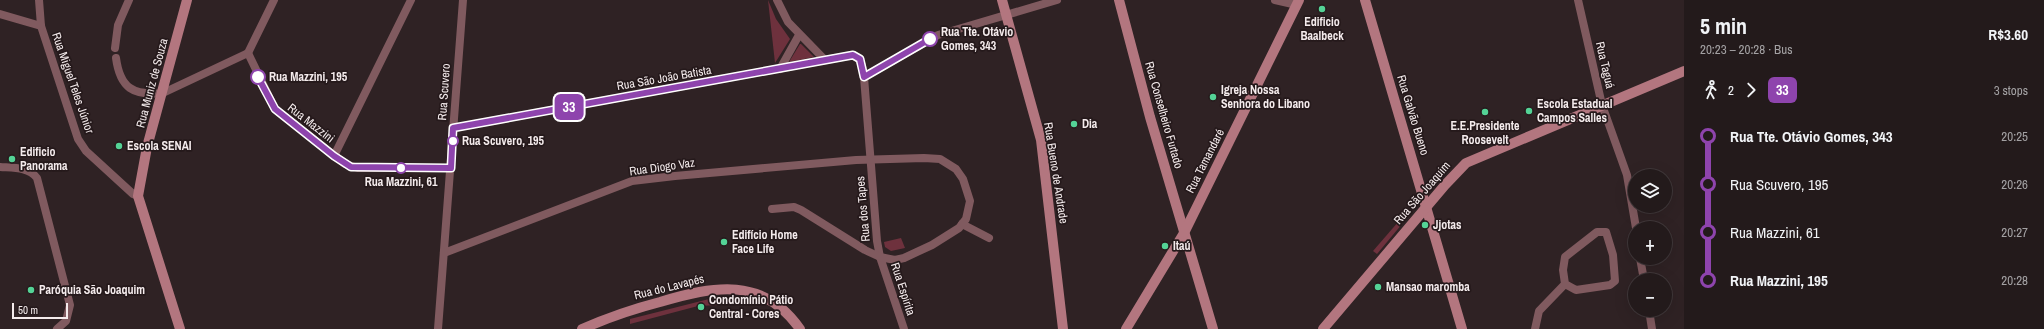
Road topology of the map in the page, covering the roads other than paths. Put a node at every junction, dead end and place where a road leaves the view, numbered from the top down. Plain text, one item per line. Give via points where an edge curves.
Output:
1 (39, 0) edge
2 (129, 0) edge
3 (187, 0) edge
4 (274, 0) edge
5 (411, 0) edge
6 (463, 0) edge
7 (777, 0) edge
8 (1002, 0) edge
9 (1057, 0) edge
10 (1119, 0) edge
11 (1276, 0) edge
12 (1365, 0) edge
13 (1578, 0) edge
14 (1298, 3) edge
15 (0, 14) edge
16 (1007, 15) junction
17 (41, 26) junction
18 (799, 35) junction
19 (115, 48) dead end
20 (248, 53) junction
21 (116, 58) dead end
22 (825, 60) junction
23 (780, 69) junction
24 (1684, 72) edge
25 (864, 77) junction
26 (163, 93) junction
27 (1602, 105) junction
28 (453, 128) junction
29 (334, 156) junction
30 (871, 159) junction
31 (0, 167) edge
32 (451, 168) junction
33 (138, 196) junction
34 (1427, 206) junction
35 (772, 209) dead end
36 (1635, 221) edge
37 (962, 224) junction
38 (1184, 232) junction
39 (989, 238) dead end
40 (444, 253) junction
41 (880, 257) junction
42 (1565, 284) junction
43 (1650, 317) edge
44 (57, 329) edge
45 (180, 329) edge
46 (438, 329) edge
47 (582, 329) edge
48 (800, 329) edge
49 (904, 329) edge
50 (1063, 329) edge
51 (1126, 329) edge
52 (1213, 329) edge
53 (1323, 329) edge
54 (1462, 329) edge
55 (1535, 329) edge
56 (1652, 329) edge

1 - 17 street, Rua Miguel Teles Júnior
2 - 19 street via 118,26
3 - 26 street, Rua Muniz de Souza
4 - 20 street
5 - 29 street
6 - 28 street, Rua Scuvero
7 - 18 street via 784,16
8 - 16 street, Rua Bueno de Andrade
9 - 16 street
10 - 38 street, Rua Conselheiro Furtado
11 - 14 street
12 - 34 street, Rua Galvão Bueno
13 - 27 street, Rua Taguá
14 - 38 street, Rua Tamandaré
15 - 17 street
16 - 25 street via 938,35
16 - 50 street, Rua Bueno de Andrade via 1041,140
17 - 33 street, Rua Miguel Teles Júnior via 78,139 86,151
18 - 22 street
18 - 23 street
20 - 26 street
20 - 29 street, Rua Mazzini via 275,109
21 - 26 street via 120,77 128,88 143,94
22 - 23 street, Rua São João Batista
22 - 25 street, Rua São João Batista via 853,55 860,59
23 - 28 street, Rua São João Batista
24 - 27 street, Rua São Joaquim
25 - 30 street, Rua São João Batista
26 - 33 street, Rua Muniz de Souza
27 - 34 street, Rua São Joaquim via 1466,163
27 - 36 street, Rua Taguá via 1627,175
28 - 32 street, Rua Scuvero
29 - 32 street, Rua Mazzini via 351,167 358,168
30 - 37 street, Rua dos Tapes via 924,158 948,163 963,179 970,201
30 - 40 street, Rua Diogo Vaz via 632,181
30 - 41 street, Rua dos Tapes
31 - 44 street via 27,170 34,173 37,178 70,305 66,321
32 - 40 street, Rua Scuvero
33 - 45 street
34 - 53 street, Rua São Joaquim
34 - 54 street, Rua Galvão Bueno
35 - 41 street, Rua Espírita via 794,207 801,210
37 - 39 street
37 - 41 street, Rua dos Tapes via 938,241 904,258 894,260
38 - 51 street, Rua Tamandaré
38 - 52 street, Rua Conselheiro Furtado
40 - 46 street, Rua Scuvero
41 - 49 street, Rua Espírita
42 - 42 street via 1565,257 1597,232 1606,232 1613,255 1615,281 1576,290
42 - 55 street via 1539,311
43 - 56 street
47 - 48 street, Rua do Lavapés via 633,309 715,288 744,291 766,298 789,314

